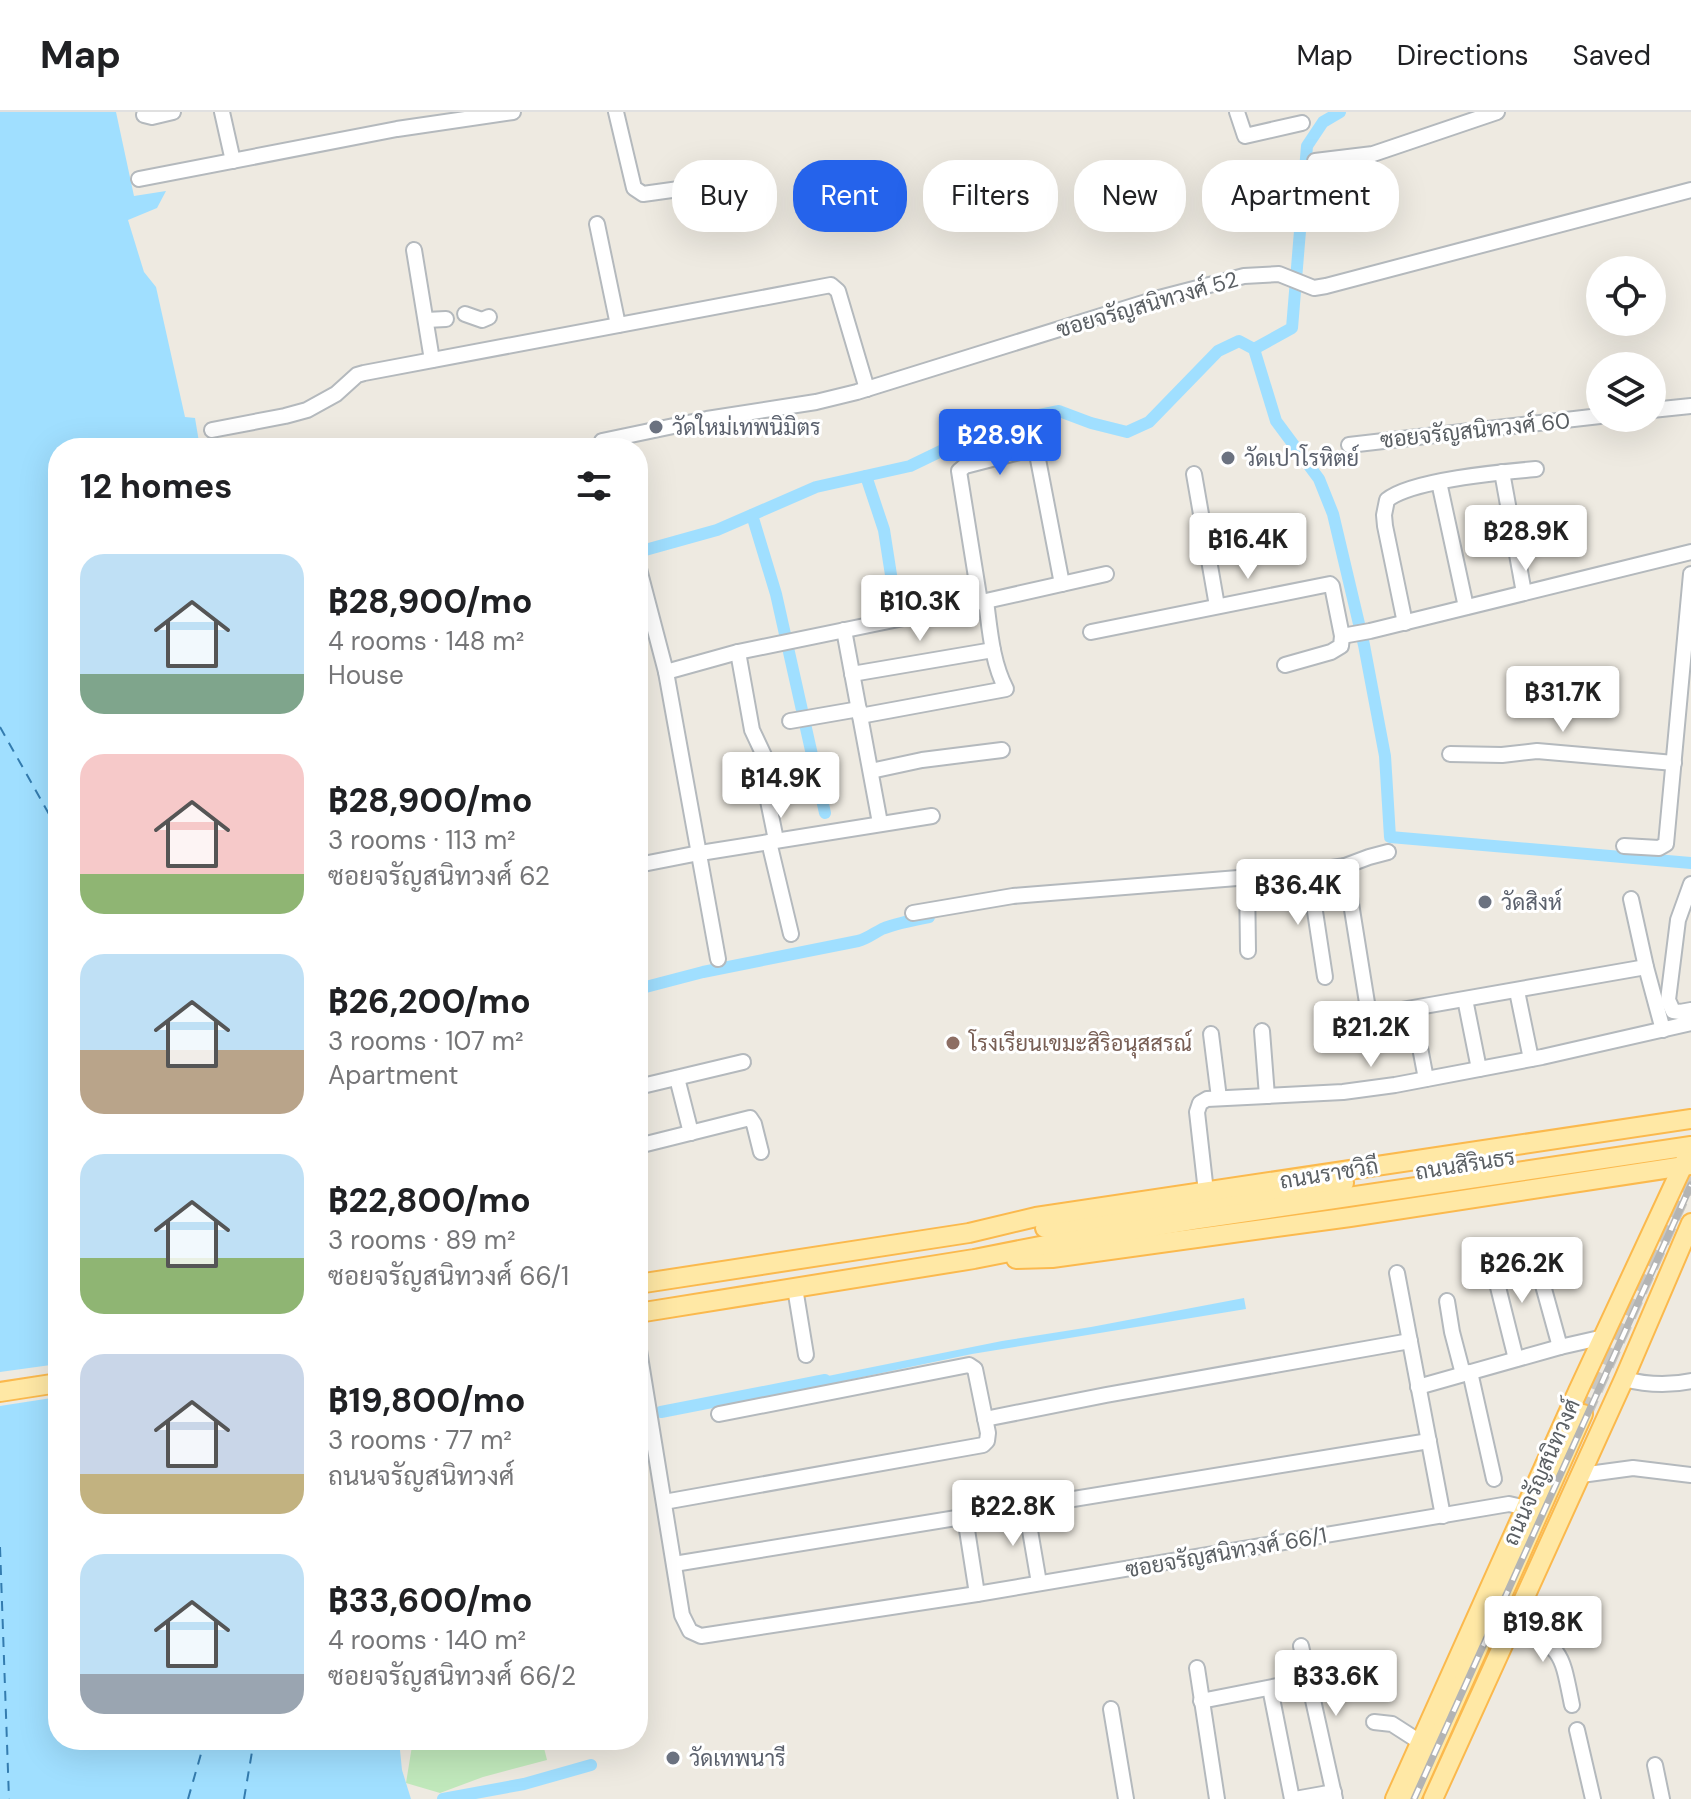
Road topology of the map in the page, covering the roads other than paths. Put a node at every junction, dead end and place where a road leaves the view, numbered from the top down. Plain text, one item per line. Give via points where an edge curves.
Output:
1 (173, 112) edge
2 (222, 112) edge
3 (508, 112) edge
4 (616, 112) edge
5 (1237, 112) edge
6 (1497, 112) edge
7 (144, 115) dead end
8 (1302, 123) dead end
9 (1323, 160) edge
10 (233, 161) junction
11 (139, 179) dead end
12 (672, 190) edge
13 (1691, 190) edge
14 (597, 224) dead end
15 (414, 250) dead end
16 (465, 314) dead end
17 (489, 317) dead end
18 (446, 319) dead end
19 (426, 320) junction
20 (618, 325) junction
21 (432, 360) junction
22 (867, 389) junction
23 (1691, 406) edge
24 (1666, 409) edge
25 (1586, 418) edge
26 (212, 430) dead end
27 (616, 438) edge
28 (1349, 445) dead end
29 (1536, 469) dead end
30 (1502, 472) junction
31 (1194, 474) dead end
32 (1439, 482) junction
33 (1691, 552) edge
34 (1106, 574) dead end
35 (1691, 574) edge
36 (1062, 584) junction
37 (1524, 593) junction
38 (983, 602) junction
39 (648, 603) edge
40 (1217, 606) junction
41 (1466, 607) junction
42 (1405, 623) junction
43 (844, 630) junction
44 (1091, 632) dead end
45 (1347, 636) junction
46 (993, 650) junction
47 (738, 652) junction
48 (1285, 665) dead end
49 (666, 672) junction
50 (852, 674) junction
51 (860, 712) junction
52 (790, 721) dead end
53 (1002, 750) dead end
54 (1450, 754) dead end
55 (1674, 763) junction
56 (871, 771) junction
57 (932, 816) dead end
58 (880, 823) junction
59 (772, 841) junction
60 (1624, 846) dead end
61 (1388, 852) dead end
62 (700, 853) junction
63 (648, 863) edge
64 (1345, 866) junction
65 (1309, 872) junction
66 (1247, 877) junction
67 (1691, 884) edge
68 (1631, 899) dead end
69 (913, 913) dead end
70 (791, 934) dead end
71 (1248, 951) dead end
72 (718, 959) dead end
73 (1646, 967) junction
74 (1325, 977) dead end
75 (1518, 996) dead end
76 (1466, 1004) dead end
77 (1691, 1010) edge
78 (1414, 1016) dead end
79 (1691, 1023) edge
80 (1663, 1030) junction
81 (1262, 1031) dead end
82 (1211, 1034) dead end
83 (1531, 1059) junction
84 (743, 1062) dead end
85 (1479, 1069) junction
86 (677, 1078) junction
87 (1426, 1079) junction
88 (648, 1085) edge
89 (1267, 1096) junction
90 (1219, 1098) junction
91 (1691, 1119) edge
92 (1691, 1129) edge
93 (691, 1133) junction
94 (648, 1144) edge
95 (1691, 1146) edge
96 (761, 1152) dead end
97 (1686, 1166) edge
98 (1206, 1192) junction
99 (1193, 1214) junction
100 (1691, 1223) edge
101 (969, 1233) junction
102 (1494, 1257) dead end
103 (974, 1259) junction
104 (1536, 1260) dead end
105 (1397, 1273) dead end
106 (648, 1282) edge
107 (795, 1288) junction
108 (1447, 1301) dead end
109 (1617, 1309) junction
110 (648, 1311) edge
111 (1653, 1311) junction
112 (1604, 1337) junction
113 (1410, 1341) junction
114 (1560, 1347) junction
115 (806, 1355) dead end
116 (1516, 1359) junction
117 (1466, 1373) junction
118 (1624, 1379) junction
119 (1691, 1381) edge
120 (48, 1385) edge
121 (1418, 1387) junction
122 (0, 1392) edge
123 (719, 1414) dead end
124 (985, 1419) junction
125 (648, 1440) edge
126 (1429, 1441) junction
127 (1581, 1475) junction
128 (1691, 1475) edge
129 (1494, 1479) dead end
130 (664, 1502) junction
131 (1026, 1507) junction
132 (1526, 1508) junction
133 (1443, 1516) junction
134 (965, 1517) junction
135 (674, 1564) junction
136 (1039, 1583) junction
137 (977, 1594) junction
138 (1513, 1624) junction
139 (1301, 1646) dead end
140 (1197, 1668) dead end
141 (1308, 1680) junction
142 (1270, 1688) junction
143 (1201, 1701) junction
144 (1572, 1705) dead end
145 (1111, 1709) dead end
146 (1374, 1722) dead end
147 (1577, 1730) dead end
148 (1420, 1742) junction
149 (1655, 1765) dead end
150 (1334, 1796) edge
151 (1126, 1799) edge
152 (1217, 1799) edge
153 (1293, 1799) edge
154 (1395, 1799) edge
155 (1411, 1799) edge
156 (1422, 1799) edge
157 (1433, 1799) edge
158 (1593, 1799) edge
159 (1662, 1799) edge

1 - 7 street
2 - 10 street
3 - 10 street
4 - 12 street via 634,188 643,194
5 - 8 street via 1245,136
6 - 9 street via 1373,154
10 - 11 street
13 - 22 street, ซอยจรัญสนิทวงศ์ 52 via 1326,286 1314,288 1279,274 1244,276
14 - 20 street
15 - 19 street
16 - 17 street
18 - 19 street
19 - 21 street
20 - 21 street
20 - 22 street via 831,285 838,291
21 - 26 street via 357,375 307,410
22 - 27 street, ซอยจรัญสนิทวงศ์ 52
23 - 24 street
25 - 28 street, ซอยจรัญสนิทวงศ์ 60
29 - 30 street
30 - 32 street
30 - 37 street
31 - 40 street
32 - 41 street
32 - 42 street via 1398,492 1384,507
33 - 37 street
34 - 36 street
35 - 55 street
36 - 38 street
36 - 38 street via 1037,454 1031,449 959,471
37 - 41 street
38 - 43 street
38 - 46 street
39 - 49 street
40 - 44 street
40 - 45 street via 1330,584
41 - 42 street
42 - 45 street
43 - 47 street
43 - 50 street
45 - 48 street via 1331,652
46 - 50 street
46 - 51 street via 1006,689
47 - 49 street
47 - 59 street via 752,730 768,764 765,786
49 - 62 street
50 - 51 street
51 - 52 street
51 - 56 street
53 - 56 street
54 - 55 street via 1537,751
55 - 60 street via 1666,844
56 - 58 street
57 - 58 street
58 - 59 street
59 - 62 street
59 - 70 street
61 - 64 street
62 - 63 street
62 - 72 street
64 - 65 street
64 - 73 street via 1368,1011 1373,1015
65 - 66 street
65 - 74 street
66 - 69 street via 1013,896
66 - 71 street
67 - 77 street via 1678,920 1668,1000 1673,1011
68 - 73 street
73 - 80 street
75 - 83 street
76 - 85 street
78 - 87 street
79 - 80 street
80 - 83 street
81 - 89 street
82 - 90 street
83 - 85 street
84 - 86 street
85 - 87 street
86 - 88 street
86 - 93 street
87 - 89 street via 1343,1092
89 - 90 street
90 - 98 street via 1198,1107
91 - 98 main road, ถนนราชวิถี
92 - 99 main road, ถนนสิรินธร
93 - 94 street
93 - 96 street via 750,1118
95 - 97 main road, ถนนจรัญสนิทวงศ์
95 - 99 main road, ถนนสิรินธร
97 - 103 main road, ถนนราชวิถี via 1052,1258
97 - 109 main road, ถนนจรัญสนิทวงศ์
98 - 101 main road, ถนนราชวิถี via 1036,1217
99 - 101 main road, ถนนราชวิถี
99 - 103 main road, ถนนราชวิถี
100 - 111 main road, ถนนจรัญสนิทวงศ์
101 - 106 main road, ถนนราชวิถี
102 - 116 street
103 - 107 main road, ถนนราชวิถี
104 - 114 street
105 - 113 street
107 - 110 main road, ถนนราชวิถี
107 - 115 street
108 - 117 street
109 - 111 main road via 1641,1293 1650,1298
109 - 112 main road, ถนนจรัญสนิทวงศ์
111 - 118 main road, ถนนจรัญสนิทวงศ์
112 - 114 street
112 - 132 main road, ถนนจรัญสนิทวงศ์
113 - 121 street
113 - 124 street
114 - 116 street
116 - 117 street
117 - 121 street
117 - 129 street
118 - 119 street via 1660,1385
118 - 127 main road, ถนนจรัญสนิทวงศ์
120 - 122 main road
121 - 126 street
123 - 124 street via 969,1365 976,1373
124 - 130 street via 988,1438 983,1445
125 - 130 street
126 - 131 street
126 - 133 street
127 - 128 street via 1633,1468
127 - 138 main road, ถนนจรัญสนิทวงศ์
130 - 135 street
131 - 134 street
131 - 136 street
132 - 133 street, ซอยจรัญสนิทวงศ์ 66/1 via 1509,1504
132 - 148 main road, ถนนจรัญสนิทวงศ์
133 - 136 street, ซอยจรัญสนิทวงศ์ 66/1
134 - 135 street
134 - 137 street
135 - 137 street, ซอยจรัญสนิทวงศ์ 66/1 via 682,1615 690,1631 701,1636
136 - 137 street, ซอยจรัญสนิทวงศ์ 66/1
138 - 144 street via 1555,1649 1564,1664
138 - 157 main road, ถนนจรัญสนิทวงศ์
139 - 141 street
140 - 143 street
141 - 142 street
141 - 150 street
142 - 143 street
142 - 153 street
143 - 152 street
145 - 151 street
146 - 148 street via 1392,1724
147 - 158 street
148 - 154 main road, ถนนจรัญสนิทวงศ์
149 - 159 street
150 - 153 street
155 - 156 main road, ถนนจรัญสนิทวงศ์ via 1588,1416

